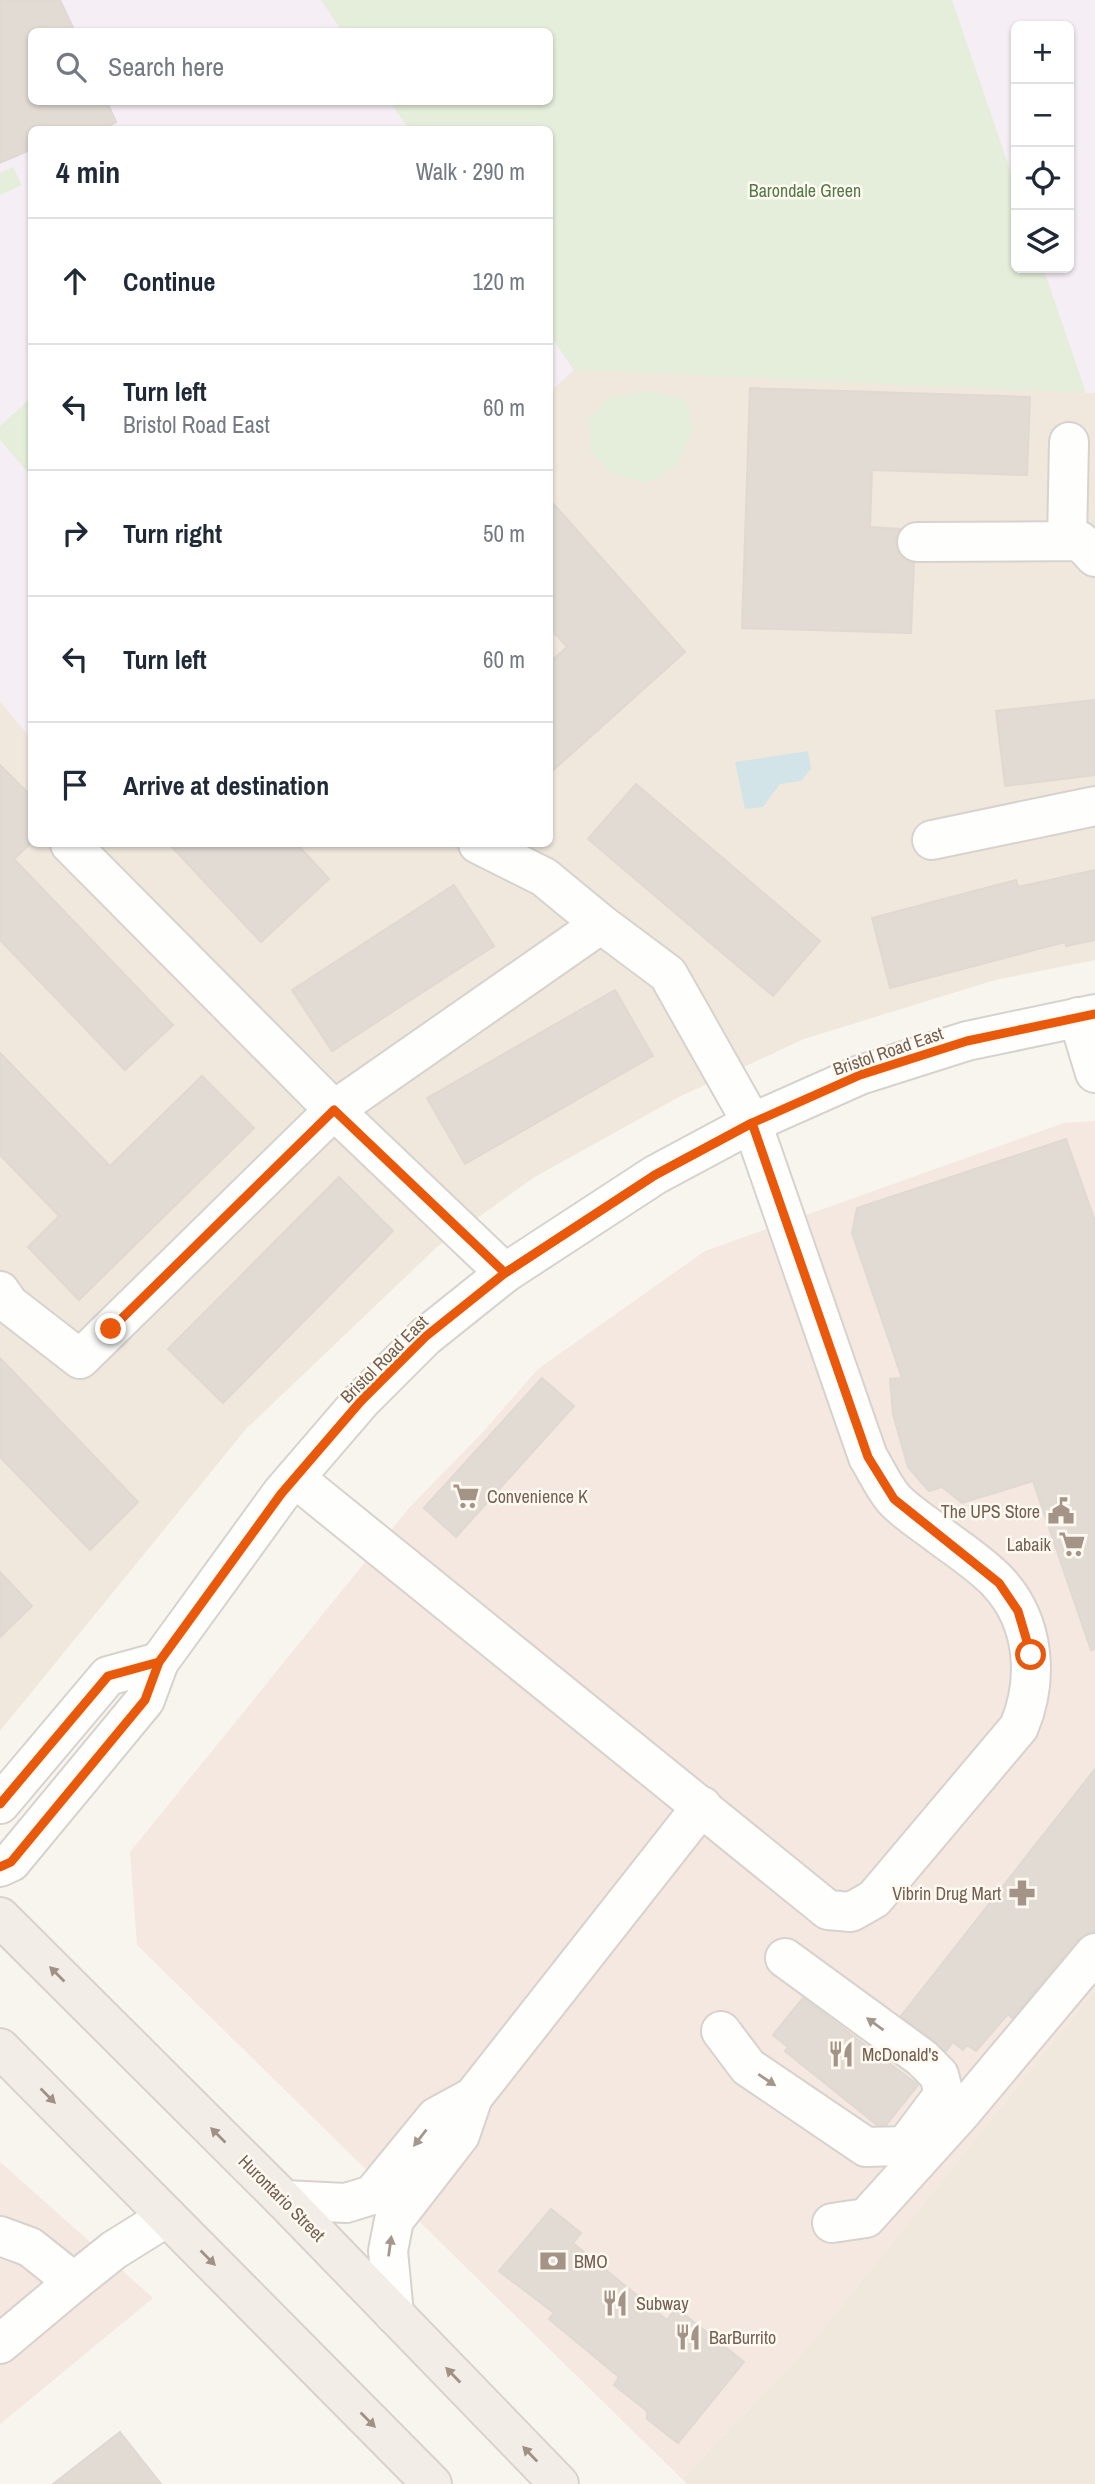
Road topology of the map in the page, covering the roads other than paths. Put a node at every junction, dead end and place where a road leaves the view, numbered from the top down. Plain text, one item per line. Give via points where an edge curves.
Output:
1 (1069, 442) dead end
2 (917, 542) dead end
3 (1081, 549) edge
4 (1095, 806) edge
5 (932, 840) dead end
6 (73, 847) edge
7 (484, 847) edge
8 (601, 924) junction
9 (1086, 1016) edge
10 (1095, 1073) edge
11 (334, 1110) junction
12 (752, 1123) junction
13 (505, 1273) junction
14 (3, 1303) edge
15 (295, 1478) junction
16 (159, 1662) junction
17 (0, 1804) edge
18 (702, 1806) junction
19 (0, 1867) edge
20 (0, 1917) edge
21 (1095, 1953) edge
22 (785, 1958) dead end
23 (721, 2031) dead end
24 (0, 2048) edge
25 (472, 2097) junction
26 (284, 2200) junction
27 (167, 2217) junction
28 (832, 2223) dead end
29 (0, 2236) edge
30 (74, 2282) junction
31 (394, 2314) junction
32 (6, 2334) edge
33 (432, 2484) edge
34 (559, 2484) edge

1 - 3 street
2 - 3 street
4 - 5 street
6 - 11 street
7 - 8 street via 544,877
8 - 11 street
8 - 12 street via 667,974
9 - 10 street
9 - 12 street, Bristol Road East via 967,1041 860,1075
11 - 13 street
11 - 14 street via 80,1359
12 - 13 street, Bristol Road East via 655,1175
12 - 18 street via 868,1457 894,1499 988,1573 1007,1594 1025,1628 1033,1676 1030,1702 1019,1727 864,1908 828,1910
13 - 15 street, Bristol Road East via 425,1338 361,1401
15 - 16 street, Bristol Road East
15 - 18 street
16 - 17 street via 108,1676
16 - 19 street, Bristol Road East via 145,1700 11,1863
18 - 25 street
26 -> 20 main road, Hurontario Street
21 - 28 street via 866,2218
23 -> 22 street via 748,2067 866,2147 905,2146 944,2094 939,2075
24 -> 27 main road
25 -> 26 street via 436,2117 372,2195 346,2203
31 -> 25 street via 388,2251 394,2220 460,2135
26 - 31 main road, Hurontario Street
27 - 30 street
27 -> 33 main road
29 - 30 street via 30,2247
30 - 32 street
34 -> 31 main road, Hurontario Street

